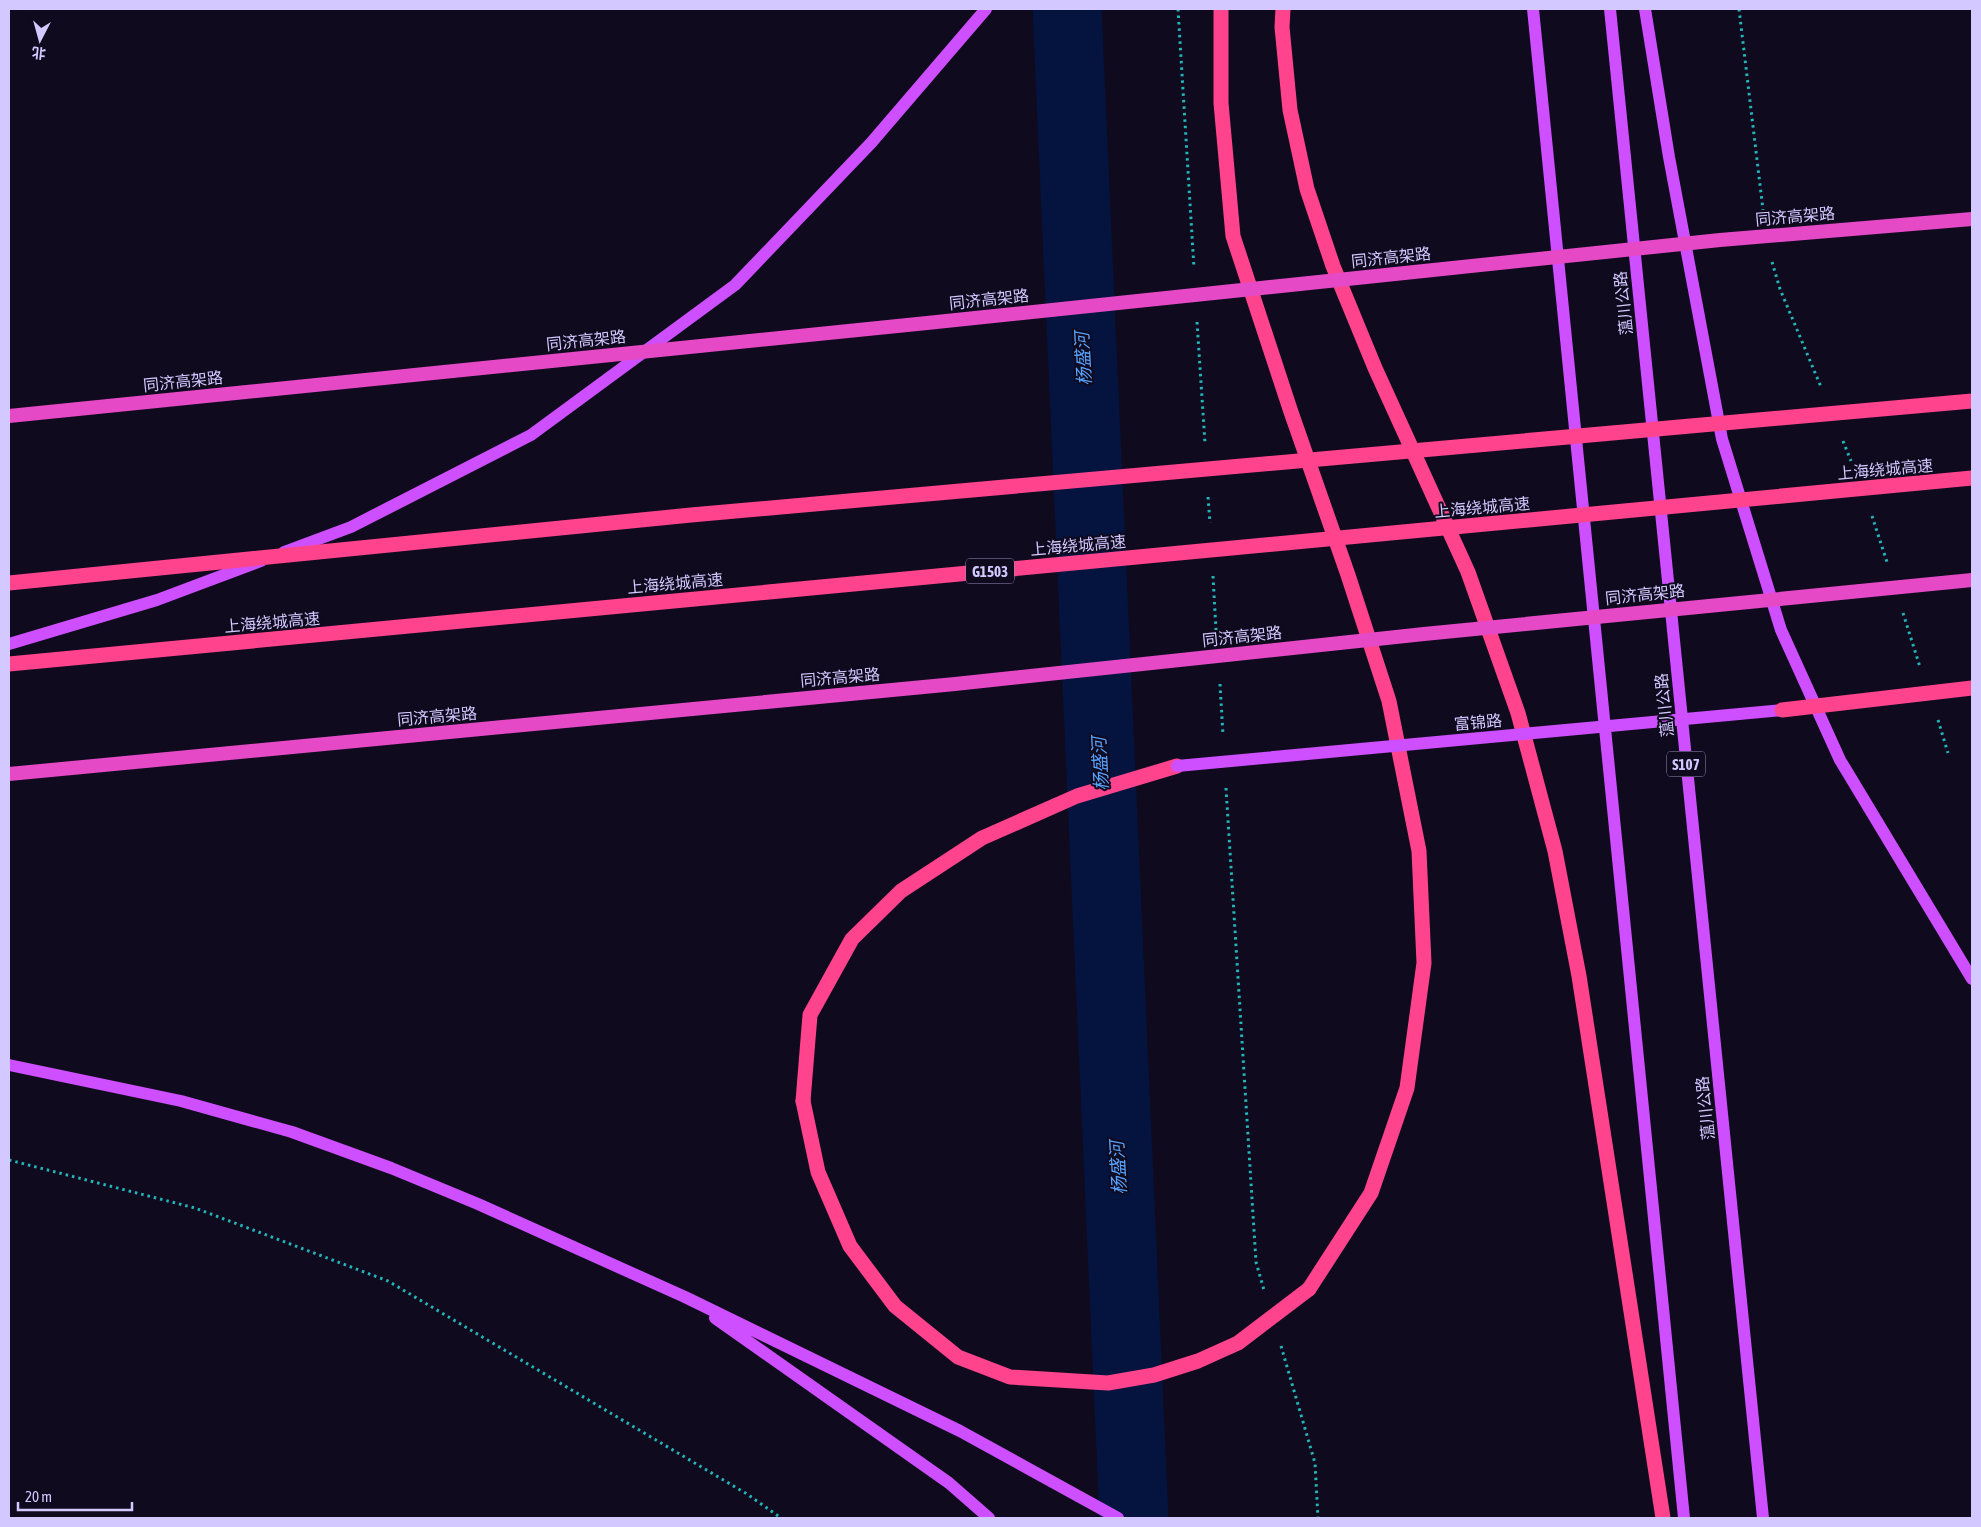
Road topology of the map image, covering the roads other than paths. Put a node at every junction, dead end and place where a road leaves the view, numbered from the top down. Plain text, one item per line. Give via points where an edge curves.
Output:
1 (986, 9) edge
2 (1221, 9) edge
3 (1283, 9) edge
4 (1533, 9) edge
5 (1610, 9) edge
6 (1645, 9) edge
7 (1972, 219) edge
8 (1972, 401) edge
9 (9, 416) edge
10 (1972, 478) edge
11 (1972, 580) edge
12 (9, 583) edge
13 (9, 644) edge
14 (9, 664) edge
15 (1972, 688) edge
16 (1782, 710) joint
17 (1177, 766) joint
18 (9, 774) edge
19 (1972, 979) edge
20 (9, 1065) edge
21 (685, 1297) junction
22 (988, 1518) edge
23 (1118, 1518) edge
24 (1663, 1518) edge
25 (1684, 1518) edge
26 (1763, 1518) edge

1 - 13 main road via 872,143 735,285 531,435 351,527 157,600
2 - 17 highway, bridge via 1221,103 1233,236 1388,701 1419,851 1424,963 1407,1088 1371,1194 1309,1289 1238,1343 1198,1361 1154,1375 1108,1383 1010,1377 958,1357 895,1306 850,1246 818,1172 803,1101 810,1015 852,939 901,891 982,838 1077,796
3 - 24 highway via 1290,110 1307,188 1333,266 1375,368 1468,572 1518,713 1555,851 1589,1035
4 - 25 main road
5 - 26 main road, 蕰川公路 / S107
6 - 19 main road via 1722,439 1781,630 1840,760
7 - 9 highway, 同济高架路, bridge via 1720,240
8 - 12 highway, bridge via 691,515
10 - 14 highway, 上海绕城高速 / G1503, bridge
11 - 18 highway, 同济高架路, bridge via 945,685
15 - 16 highway, bridge
16 - 17 main road, 富锦路, bridge
20 - 21 main road via 181,1101 292,1132 478,1204
21 - 22 main road via 949,1483
21 - 23 main road via 960,1431

